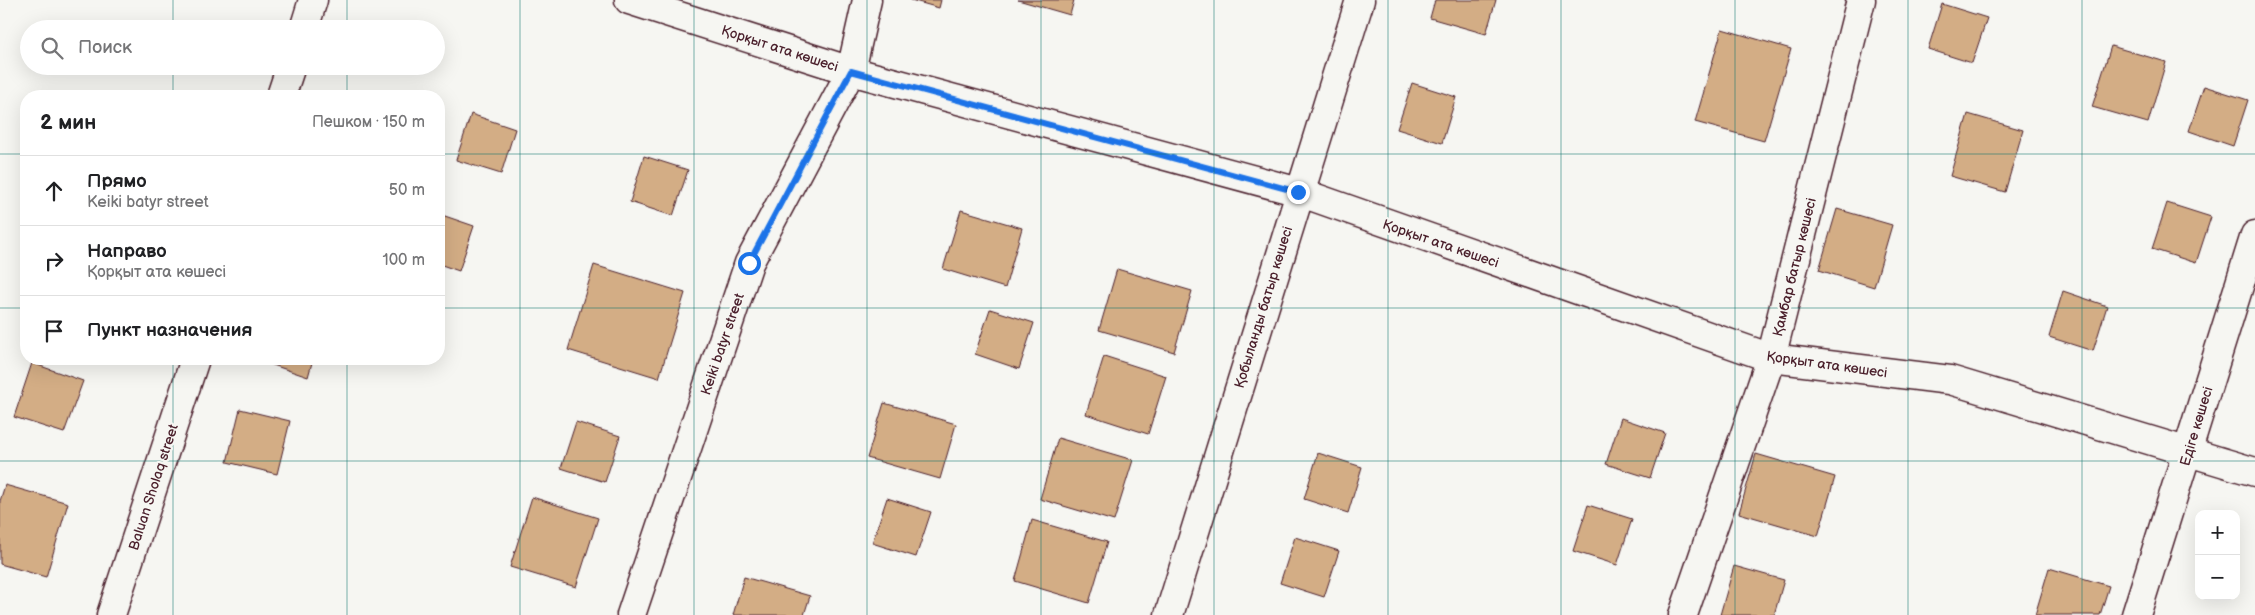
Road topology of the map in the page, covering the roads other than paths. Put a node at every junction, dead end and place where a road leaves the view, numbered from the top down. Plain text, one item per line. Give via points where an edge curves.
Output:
1 (313, 0) edge
2 (629, 0) edge
3 (867, 0) edge
4 (1360, 0) edge
5 (1861, 0) edge
6 (307, 20) edge
7 (851, 71) junction
8 (288, 75) edge
9 (283, 90) edge
10 (1298, 192) junction
11 (2255, 235) edge
12 (1771, 358) junction
13 (193, 365) edge
14 (2188, 452) junction
15 (2255, 472) edge
16 (111, 615) edge
17 (631, 615) edge
18 (1169, 615) edge
19 (1683, 615) edge
20 (2136, 615) edge

1 - 6 street
2 - 7 street, Қорқыт ата көшесі
3 - 7 street, Keiki batyr street
4 - 10 street, Қобыланды батыр көшесі
5 - 12 street, Қамбар батыр көшесі
7 - 10 street, Қорқыт ата көшесі
7 - 17 street, Keiki batyr street via 749,263
8 - 9 street
10 - 12 street, Қорқыт ата көшесі
10 - 18 street, Қобыланды батыр көшесі
11 - 14 street, Едіге көшесі
12 - 14 street, Қорқыт ата көшесі via 1950,380
12 - 19 street, Қамбар батыр көшесі
13 - 16 street, Baluan Sholaq street
14 - 15 street, Қорқыт ата көшесі
14 - 20 street, Едіге көшесі

